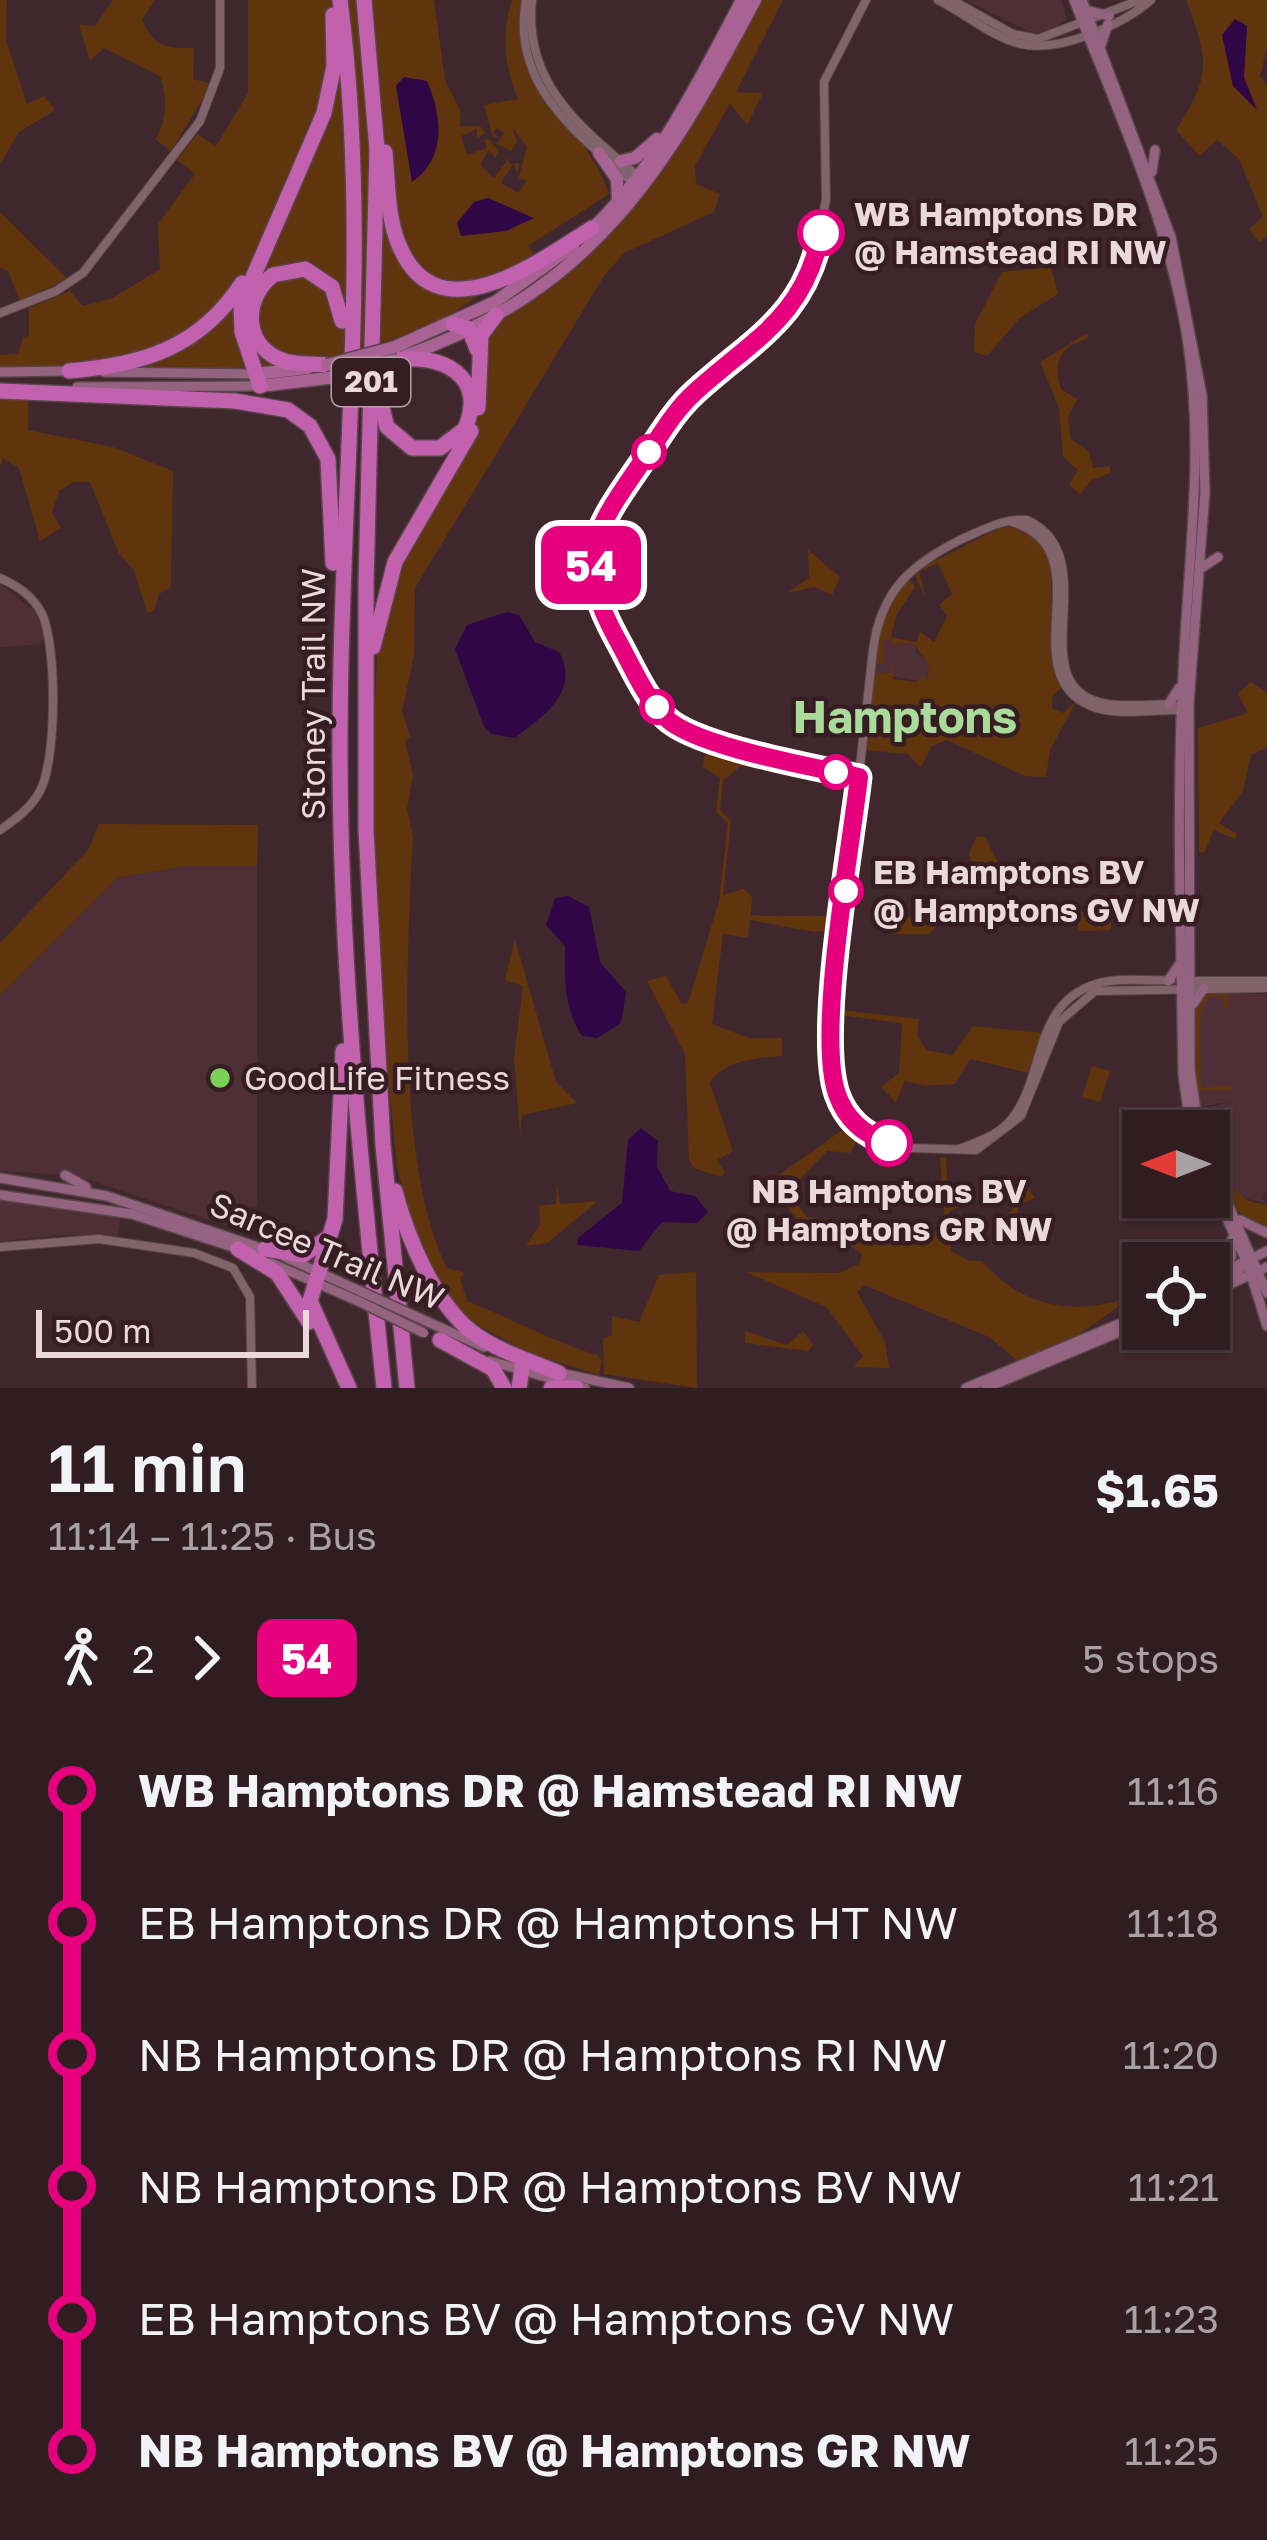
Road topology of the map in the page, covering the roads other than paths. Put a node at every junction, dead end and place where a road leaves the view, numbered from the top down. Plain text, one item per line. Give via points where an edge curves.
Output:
1 (220, 0) edge
2 (336, 0) edge
3 (366, 0) edge
4 (529, 0) edge
5 (742, 0) edge
6 (755, 0) edge
7 (869, 0) edge
8 (938, 0) edge
9 (952, 0) edge
10 (1139, 0) edge
11 (1151, 0) edge
12 (1080, 4) edge
13 (1108, 20) junction
14 (1086, 28) junction
15 (1102, 51) junction
16 (711, 59) junction
17 (377, 149) junction
18 (1155, 150) dead end
19 (599, 153) junction
20 (621, 161) junction
21 (640, 183) junction
22 (1153, 183) junction
23 (291, 197) junction
24 (617, 203) junction
25 (592, 228) junction
26 (0, 313) edge
27 (496, 315) junction
28 (461, 327) junction
29 (394, 354) junction
30 (481, 363) junction
31 (69, 371) junction
32 (327, 371) junction
33 (0, 372) edge
34 (257, 380) junction
35 (0, 390) edge
36 (344, 511) junction
37 (1011, 521) junction
38 (1218, 557) dead end
39 (0, 578) edge
40 (1199, 578) junction
41 (1183, 677) junction
42 (1169, 704) junction
43 (1186, 707) junction
44 (340, 740) junction
45 (365, 764) junction
46 (859, 774) junction
47 (0, 830) edge
48 (344, 871) junction
49 (1182, 954) junction
50 (371, 968) junction
51 (1168, 980) junction
52 (1186, 984) junction
53 (1267, 985) edge
54 (1204, 988) junction
55 (1190, 1027) junction
56 (1189, 1110) edge
57 (1194, 1110) edge
58 (952, 1152) junction
59 (65, 1175) dead end
60 (0, 1178) edge
61 (62, 1188) junction
62 (0, 1194) edge
63 (107, 1196) junction
64 (338, 1196) junction
65 (57, 1200) junction
66 (1230, 1204) edge
67 (156, 1211) junction
68 (1230, 1217) edge
69 (1225, 1218) edge
70 (1227, 1218) edge
71 (1237, 1218) junction
72 (1267, 1233) edge
73 (0, 1247) edge
74 (238, 1249) junction
75 (266, 1249) junction
76 (1267, 1251) edge
77 (1230, 1254) edge
78 (1255, 1265) edge
79 (315, 1277) junction
80 (1230, 1283) edge
81 (1230, 1286) edge
82 (1262, 1292) edge
83 (1267, 1306) edge
84 (1122, 1326) edge
85 (1267, 1326) edge
86 (1122, 1327) edge
87 (431, 1332) junction
88 (521, 1374) edge
89 (555, 1380) edge
90 (252, 1388) edge
91 (348, 1388) edge
92 (384, 1388) edge
93 (411, 1388) edge
94 (504, 1388) edge
95 (576, 1388) edge
96 (585, 1388) edge
97 (629, 1388) edge
98 (966, 1388) edge
99 (986, 1388) edge

1 - 26 street via 220,68 200,121 83,273
2 - 23 highway via 332,80
2 - 36 highway, Stoney Trail NW / 201 via 353,148
3 - 17 highway, Stoney Trail NW / 201
3 - 25 highway via 392,217 409,262 442,284 482,287 529,271
4 - 19 street via 524,42 538,86
4 - 20 street via 533,48 551,93
5 - 16 main road
6 - 21 main road via 692,120
7 - 46 street via 824,82 826,200 801,295 690,397 608,511 590,575 602,612 663,715 686,732
8 - 14 street via 1021,44 1051,44
9 - 14 street via 1029,39
10 - 13 street
11 - 13 street
12 - 13 main road
12 - 14 main road
13 - 14 street
13 - 15 main road
14 - 15 main road
14 - 41 main road via 1159,221 1191,362 1199,464
15 - 22 main road
16 - 20 main road via 658,138
16 - 21 main road
17 - 29 highway via 381,412 392,434 412,448 454,440 471,414 466,380 438,359
17 - 45 highway, Stoney Trail NW / 201
18 - 22 main road
19 - 21 street
19 - 24 main road via 617,179
20 - 21 street
21 - 24 main road
21 - 27 main road via 566,268
22 - 40 main road via 1185,286 1200,374 1206,470
23 - 31 highway via 230,302 203,329 149,359
23 - 34 highway via 241,305
24 - 25 main road
25 - 28 main road
27 - 28 main road
27 - 30 highway via 482,334
28 - 29 main road
28 - 30 highway
29 - 32 main road, bridge
30 - 45 highway via 472,428 385,589
31 - 33 main road
31 - 34 main road
32 - 34 main road
32 - 36 highway via 284,361 258,340 252,304 273,275 311,271 339,301
34 - 35 main road
35 - 44 highway via 256,402 310,426 329,469
36 - 44 highway, Stoney Trail NW / 201
37 - 42 street via 1041,527 1060,552 1064,664 1073,686 1100,702
37 - 43 street via 1037,532 1054,554 1057,665 1068,690 1102,709
37 - 46 street via 915,564 884,604
38 - 40 main road
39 - 47 street via 27,594 45,621 51,707 43,784
40 - 43 main road
41 - 42 main road
41 - 43 main road
42 - 43 street
43 - 49 main road
43 - 52 main road
44 - 48 highway, Stoney Trail NW / 201
45 - 50 highway, Stoney Trail NW / 201
46 - 58 street via 833,1008 836,1092 846,1114 876,1139
48 - 64 highway
48 - 92 highway, Stoney Trail NW / 201 via 359,1144
49 - 51 main road
49 - 52 main road
50 - 89 highway via 390,1167 416,1248 464,1324
50 - 93 highway, Stoney Trail NW / 201
51 - 52 street
51 - 58 street via 1096,984 1062,1006 1015,1114 989,1137
52 - 53 street
52 - 54 street
52 - 55 main road
52 - 56 main road
52 - 58 street via 1107,988 1077,1004 1059,1022 1014,1124 986,1146
53 - 54 street
54 - 55 main road
55 - 57 main road
59 - 63 main road
60 - 61 main road, Sarcee Trail NW
61 - 62 main road
61 - 63 main road, Sarcee Trail NW
62 - 65 main road, Sarcee Trail NW
63 - 67 main road, Sarcee Trail NW
64 - 75 highway via 318,1248 298,1255
64 - 79 highway
65 - 67 main road
65 - 74 main road, Sarcee Trail NW via 132,1214
66 - 71 main road
67 - 75 main road, Sarcee Trail NW
68 - 78 main road
69 - 77 main road
70 - 78 main road
71 - 72 main road
71 - 78 main road
73 - 90 street via 99,1238 194,1253 233,1268 250,1298
74 - 79 main road, Sarcee Trail NW
74 - 91 highway via 282,1278
75 - 79 main road, Sarcee Trail NW
76 - 78 main road
78 - 80 main road
78 - 82 main road
78 - 83 main road
79 - 87 main road, Sarcee Trail NW, bridge
79 - 91 highway via 313,1317
81 - 82 main road via 1248,1283
82 - 85 main road
84 - 98 main road
86 - 99 main road
87 - 88 main road, Sarcee Trail NW
87 - 88 main road, Sarcee Trail NW
87 - 94 highway via 493,1370
88 - 89 main road, Sarcee Trail NW
88 - 96 main road, Sarcee Trail NW
89 - 95 highway
89 - 97 main road, Sarcee Trail NW

